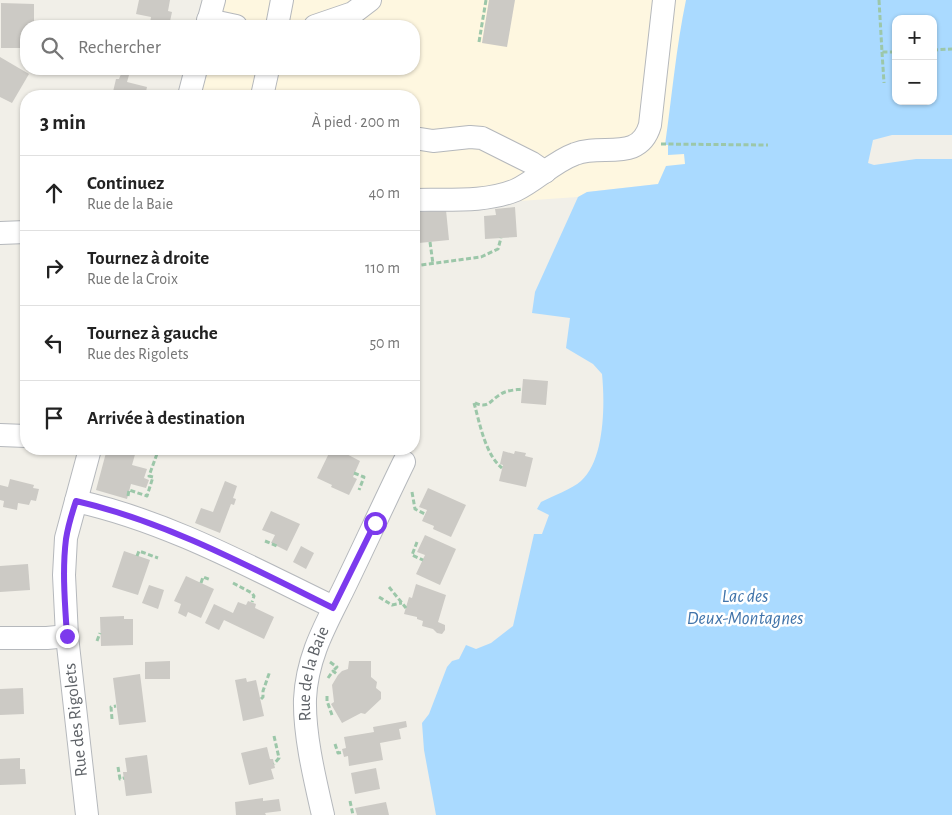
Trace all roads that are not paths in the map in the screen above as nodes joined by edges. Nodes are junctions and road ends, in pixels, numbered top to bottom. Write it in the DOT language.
graph roads {
  1 [pos="282,0"];
  2 [pos="370,0"];
  3 [pos="664,0"];
  4 [pos="210,15"];
  5 [pos="222,20"];
  6 [pos="278,20"];
  7 [pos="333,20"];
  8 [pos="194,75"];
  9 [pos="267,75"];
  10 [pos="190,90"];
  11 [pos="263,90"];
  12 [pos="420,139"];
  13 [pos="545,172"];
  14 [pos="420,200"];
  15 [pos="20,232"];
  16 [pos="0,233"];
  17 [pos="0,435"];
  18 [pos="20,436"];
  19 [pos="88,455"];
  20 [pos="404,462"];
  21 [pos="76,501"];
  22 [pos="333,608"];
  23 [pos="67,636"];
  24 [pos="0,638"];
  25 [pos="87,815"];
  26 [pos="322,815"];
  1 -- 6 [label="street"];
  2 -- 7 [label="street"];
  3 -- 13 [label="street"];
  4 -- 5 [label="street"];
  8 -- 10 [label="street"];
  9 -- 11 [label="street"];
  12 -- 13 [label="street"];
  13 -- 14 [label="street"];
  15 -- 16 [label="street"];
  17 -- 18 [label="street"];
  19 -- 21 [label="street, Rue des Rigolets"];
  20 -- 22 [label="street, Rue de la Baie"];
  21 -- 22 [label="street"];
  21 -- 23 [label="street, Rue des Rigolets"];
  22 -- 26 [label="street, Rue de la Baie"];
  23 -- 24 [label="street"];
  23 -- 25 [label="street, Rue des Rigolets"];
}
